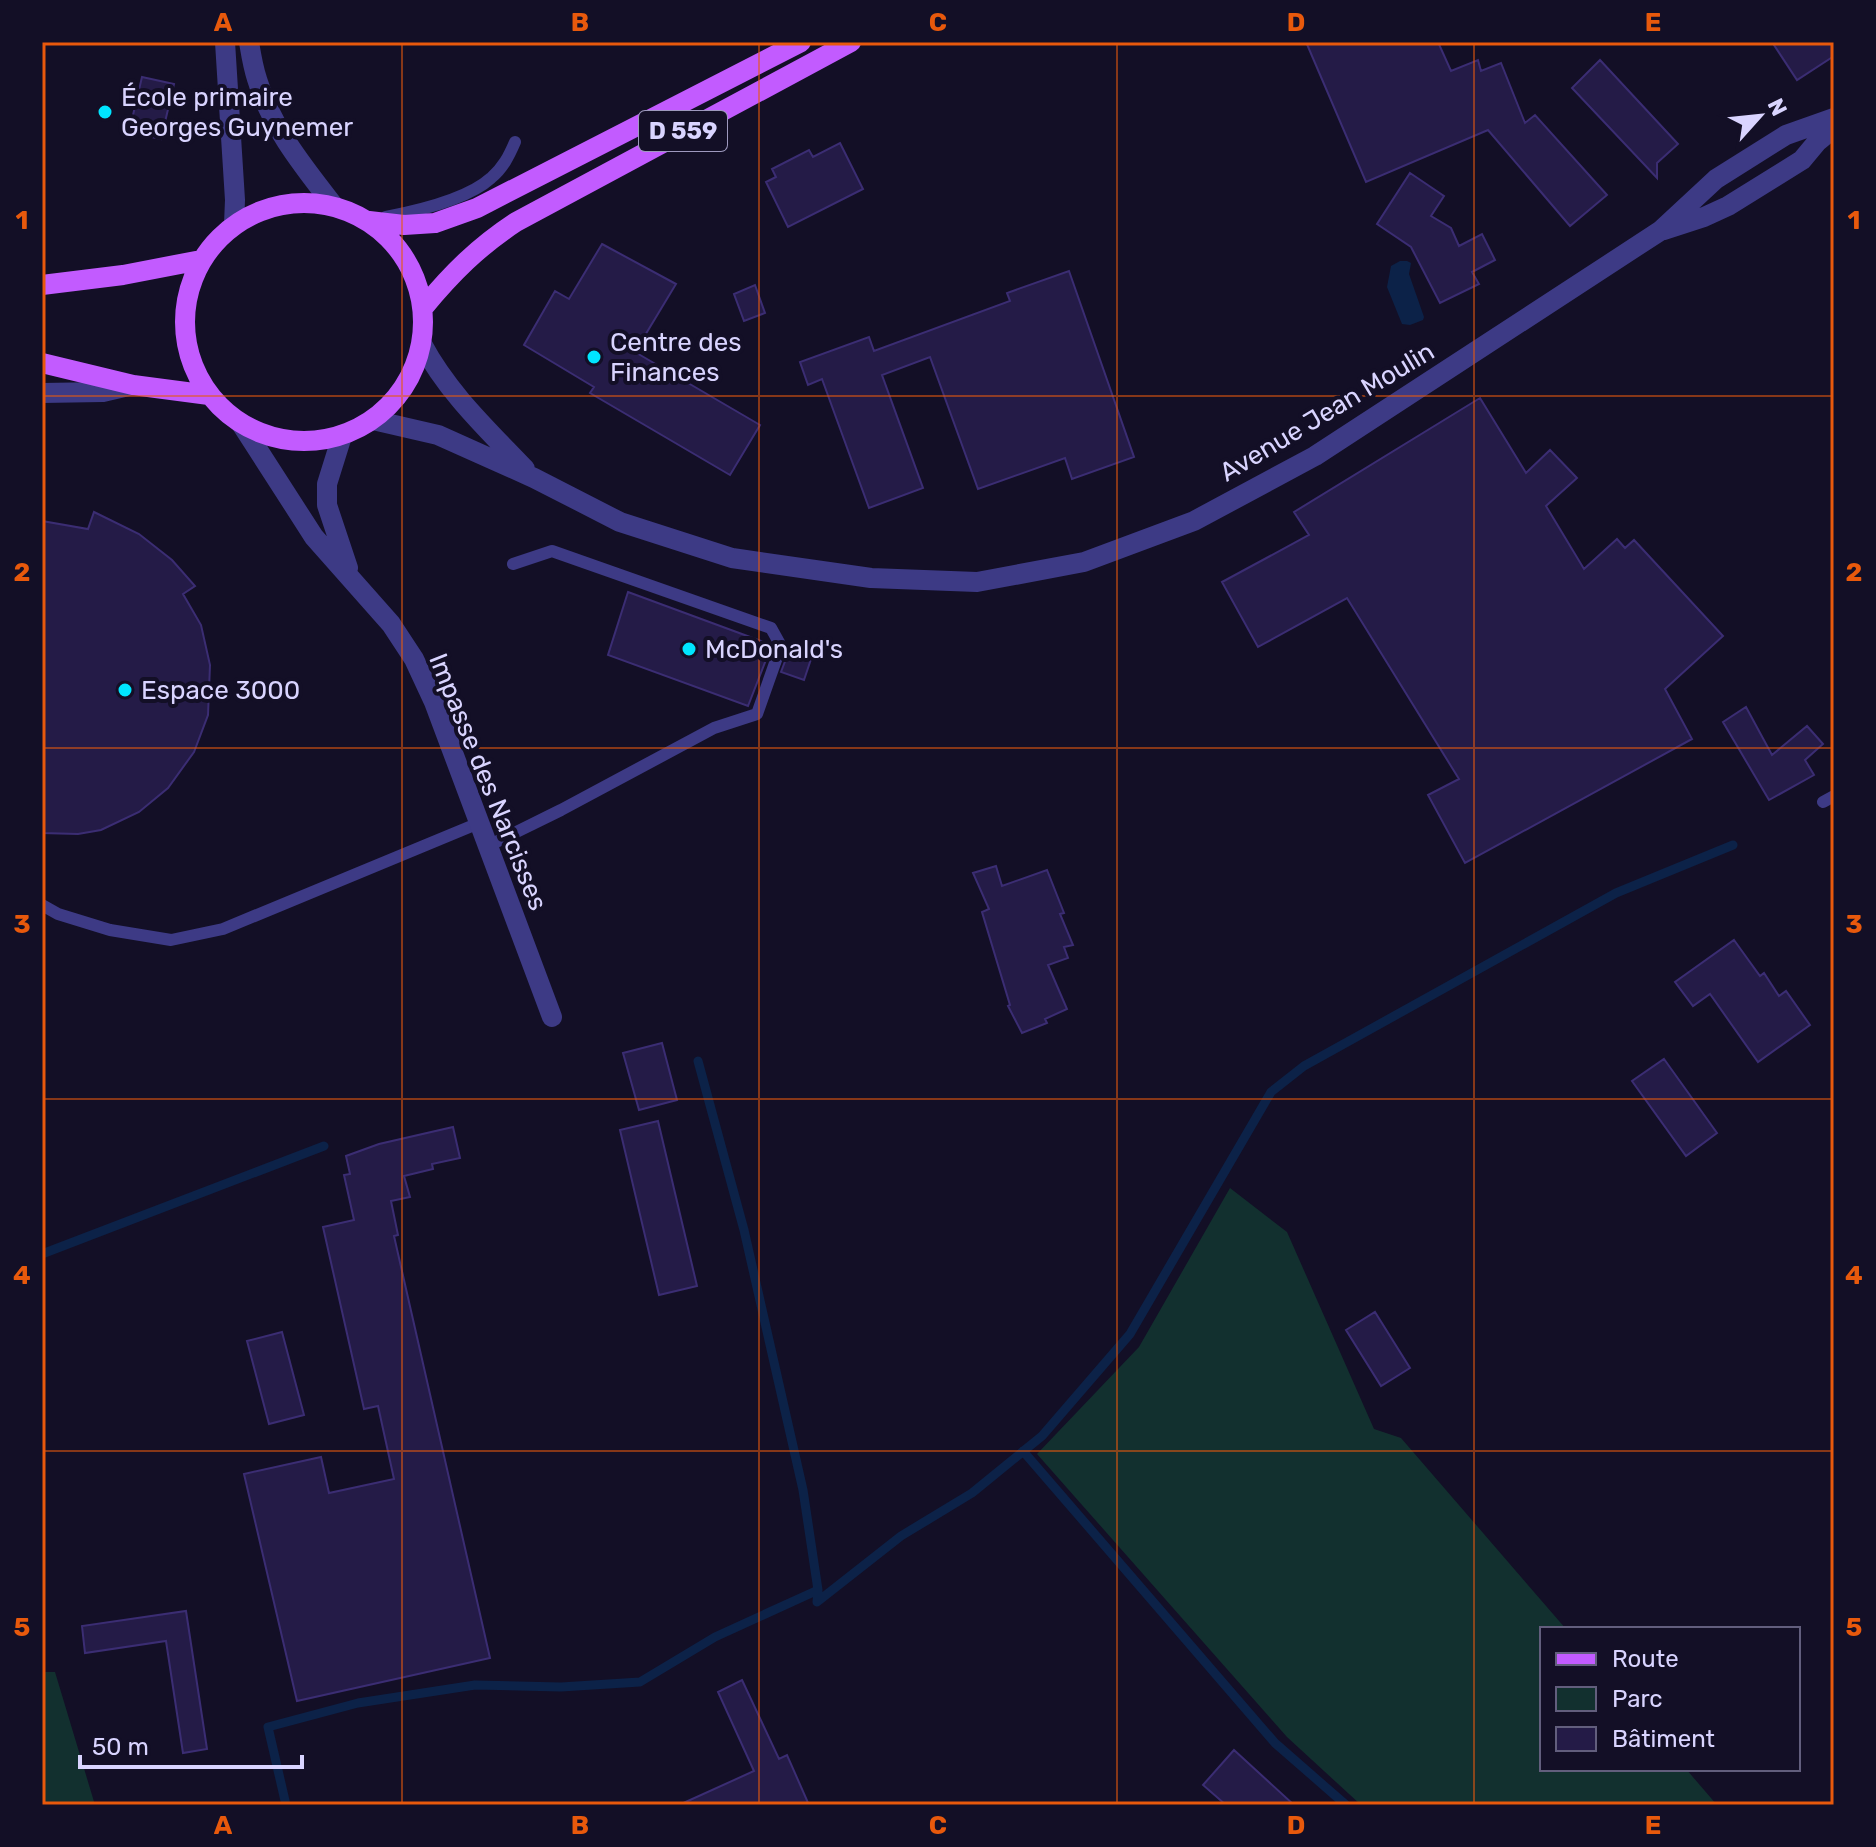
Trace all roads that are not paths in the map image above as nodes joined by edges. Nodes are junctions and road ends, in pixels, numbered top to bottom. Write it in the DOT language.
graph roads {
  1 [pos="225,42"];
  2 [pos="249,42"];
  3 [pos="262,42"];
  4 [pos="801,42"];
  5 [pos="851,42"];
  6 [pos="256,78"];
  7 [pos="1834,118"];
  8 [pos="1834,128"];
  9 [pos="515,142"];
  10 [pos="334,206"];
  11 [pos="369,221"];
  12 [pos="234,224"];
  13 [pos="1660,231"];
  14 [pos="201,260"];
  15 [pos="42,285"];
  16 [pos="423,308"];
  17 [pos="422,344"];
  18 [pos="42,363"];
  19 [pos="133,385"];
  20 [pos="42,393"];
  21 [pos="209,395"];
  22 [pos="373,420"];
  23 [pos="242,425"];
  24 [pos="342,436"];
  25 [pos="534,478"];
  26 [pos="513,564"];
  27 [pos="352,579"];
  28 [pos="479,823"];
  29 [pos="488,846"];
  30 [pos="42,905"];
  31 [pos="552,1017"];
  1 -- 12 [label="street"];
  2 -- 6 [label="street"];
  3 -- 6 [label="lane"];
  4 -- 11 [label="main road, D 559"];
  5 -- 16 [label="main road, D 559"];
  6 -- 10 [label="street"];
  7 -- 13 [label="street, Avenue Jean Moulin"];
  8 -- 13 [label="street, Avenue Jean Moulin"];
  9 -- 11 [label="lane"];
  10 -- 11 [label="main road"];
  10 -- 12 [label="main road"];
  11 -- 16 [label="main road"];
  12 -- 14 [label="main road"];
  13 -- 25 [label="street, Avenue Jean Moulin"];
  14 -- 15 [label="main road"];
  14 -- 21 [label="main road"];
  16 -- 17 [label="main road"];
  17 -- 22 [label="main road"];
  17 -- 25 [label="street, Avenue Jean Moulin"];
  18 -- 19 [label="main road"];
  19 -- 20 [label="street"];
  19 -- 21 [label="main road"];
  21 -- 23 [label="main road"];
  22 -- 24 [label="main road"];
  22 -- 25 [label="street, Avenue Jean Moulin"];
  23 -- 24 [label="main road"];
  23 -- 27 [label="street, Impasse des Narcisses"];
  24 -- 27 [label="street, Impasse des Narcisses"];
  26 -- 29 [label="lane"];
  27 -- 28 [label="street, Impasse des Narcisses"];
  28 -- 29 [label="street, Impasse des Narcisses"];
  28 -- 30 [label="lane"];
  29 -- 31 [label="street, Impasse des Narcisses"];
}
